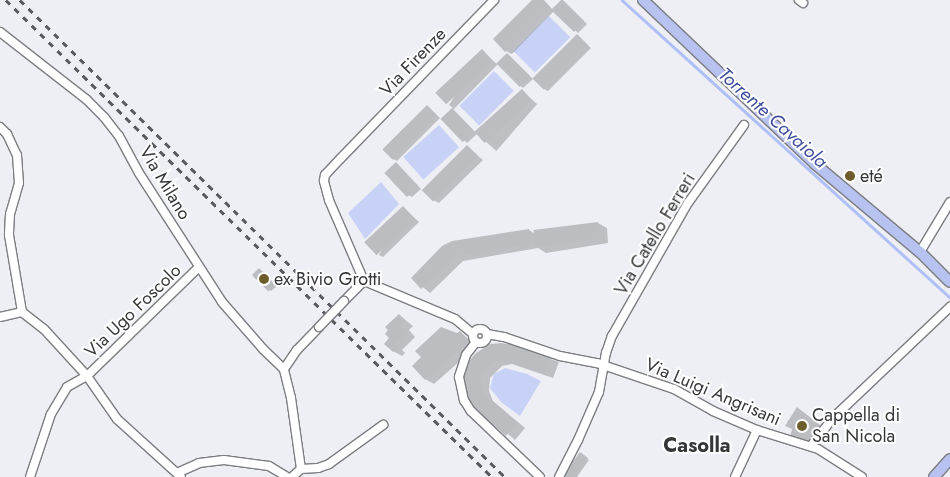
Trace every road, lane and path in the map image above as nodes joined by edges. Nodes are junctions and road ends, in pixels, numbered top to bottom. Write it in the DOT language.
graph roads {
  1 [pos="494,0"];
  2 [pos="643,0"];
  3 [pos="0,32"];
  4 [pos="744,124"];
  5 [pos="0,127"];
  6 [pos="950,202"];
  7 [pos="920,252"];
  8 [pos="199,268"];
  9 [pos="364,281"];
  10 [pos="950,282"];
  11 [pos="950,307"];
  12 [pos="22,312"];
  13 [pos="0,318"];
  14 [pos="455,319"];
  15 [pos="480,328"];
  16 [pos="473,334"];
  17 [pos="487,334"];
  18 [pos="476,342"];
  19 [pos="604,365"];
  20 [pos="284,369"];
  21 [pos="88,376"];
  22 [pos="383,425"];
  23 [pos="757,430"];
  24 [pos="811,446"];
  25 [pos="950,459"];
  26 [pos="301,469"];
  27 [pos="179,475"];
  28 [pos="30,477"];
  29 [pos="287,477"];
  30 [pos="292,477"];
  31 [pos="540,477"];
  32 [pos="559,477"];
  33 [pos="735,477"];
  34 [pos="862,477"];
  35 [pos="934,477"];
  1 -- 9 [label="street, Via Firenze"];
  2 -- 7 [label="main road"];
  3 -- 8 [label="street, Via Milano"];
  4 -- 19 [label="street, Via Catello Ferreri"];
  5 -- 12 [label="street"];
  6 -- 7 [label="street"];
  7 -- 10 [label="main road"];
  8 -- 20 [label="street, Via Milano"];
  8 -- 21 [label="street, Via Ugo Foscolo"];
  9 -- 14 [label="street"];
  9 -- 20 [label="street, bridge"];
  11 -- 24 [label="street"];
  12 -- 13 [label="street"];
  12 -- 21 [label="street"];
  14 -- 15 [label="street"];
  14 -- 16 [label="street"];
  15 -- 16 [label="street"];
  15 -- 17 [label="street"];
  16 -- 18 [label="street"];
  17 -- 18 [label="street"];
  17 -- 19 [label="street, Via Luigi Angrisani"];
  18 -- 31 [label="street"];
  19 -- 23 [label="street, Via Luigi Angrisani"];
  19 -- 32 [label="street, Via Catello Ferreri"];
  20 -- 26 [label="street"];
  21 -- 27 [label="street"];
  21 -- 28 [label="street, Via Ugo Foscolo"];
  22 -- 26 [label="street"];
  23 -- 24 [label="street, Via Luigi Angrisani"];
  23 -- 33 [label="street"];
  24 -- 34 [label="street, Via Luigi Angrisani"];
  25 -- 35 [label="main road"];
  26 -- 30 [label="street"];
  27 -- 29 [label="street"];
}
